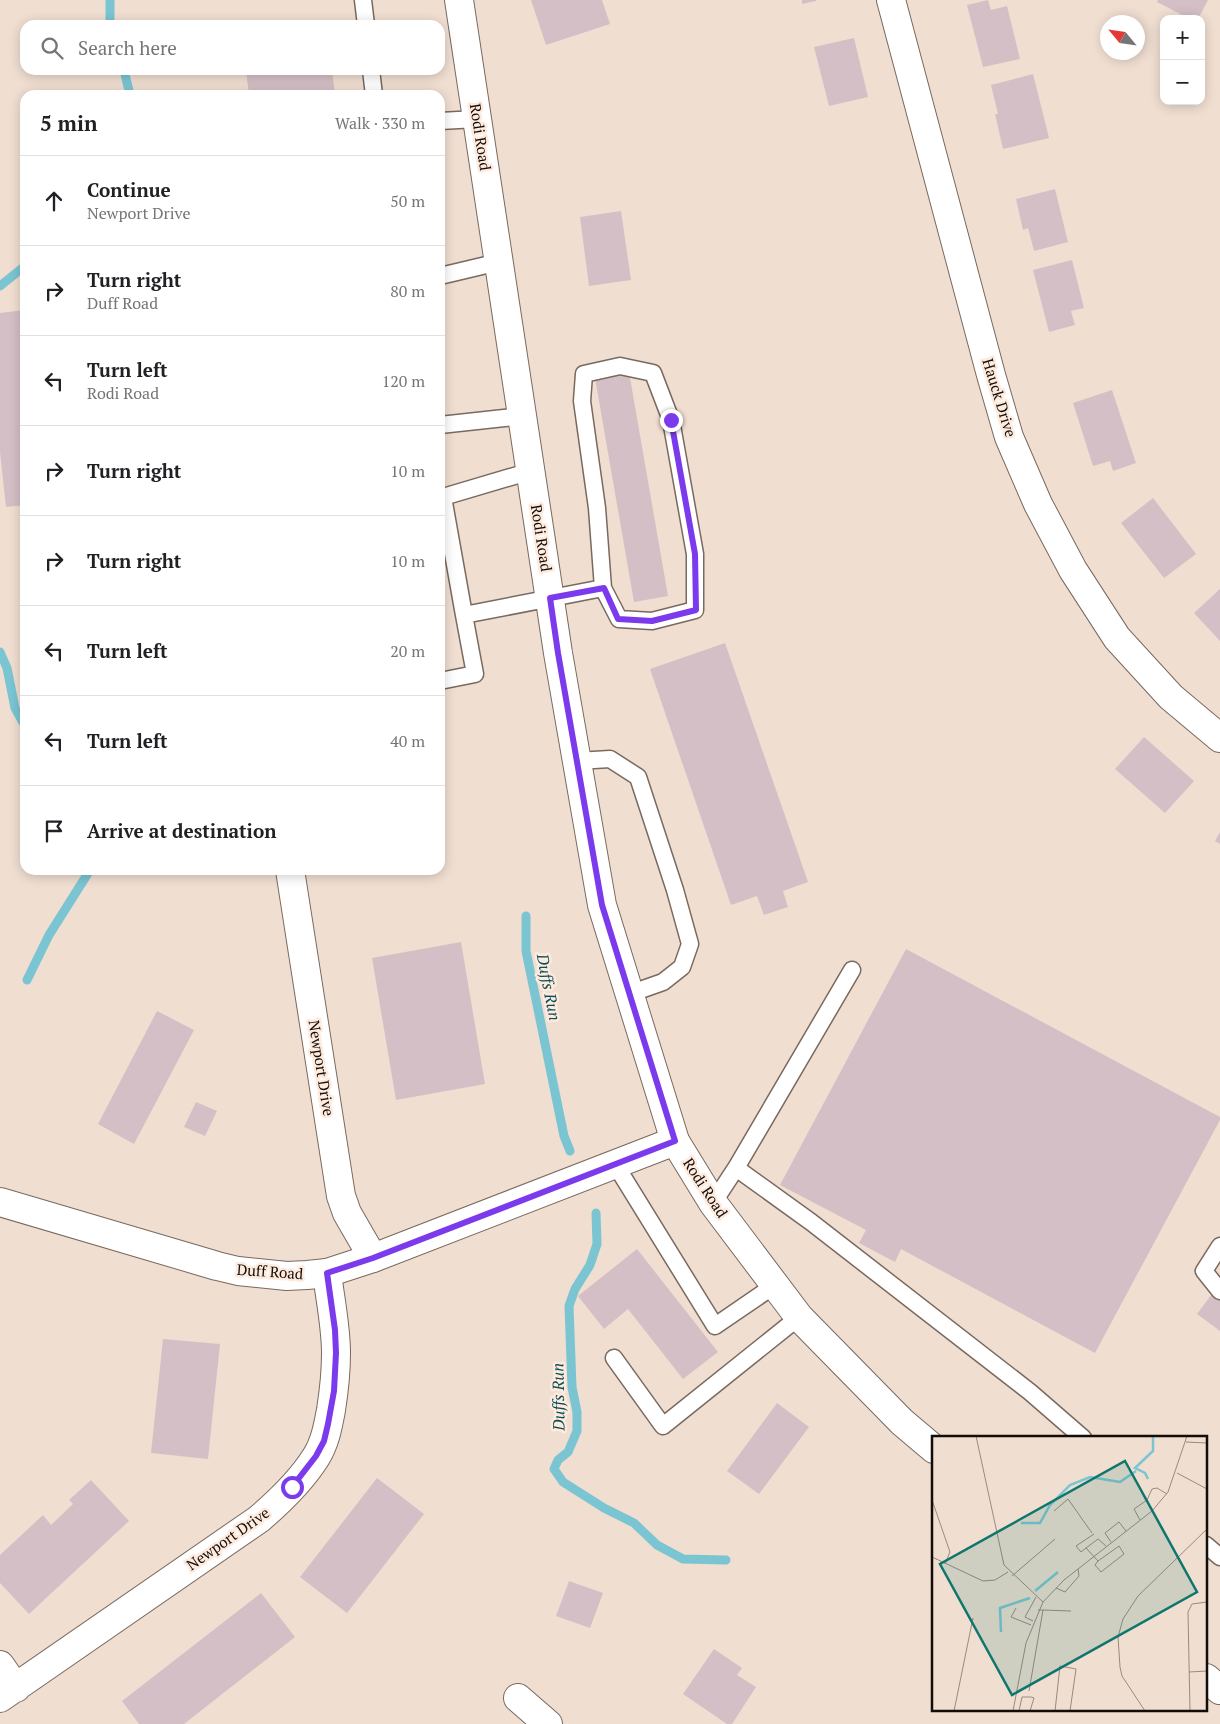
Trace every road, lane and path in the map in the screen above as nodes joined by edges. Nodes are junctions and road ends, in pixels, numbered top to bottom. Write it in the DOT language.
graph roads {
  1 [pos="363,0"];
  2 [pos="459,0"];
  3 [pos="891,0"];
  4 [pos="365,20"];
  5 [pos="372,75"];
  6 [pos="373,90"];
  7 [pos="477,119"];
  8 [pos="445,121"];
  9 [pos="499,262"];
  10 [pos="445,275"];
  11 [pos="523,416"];
  12 [pos="445,424"];
  13 [pos="531,472"];
  14 [pos="445,496"];
  15 [pos="445,518"];
  16 [pos="604,588"];
  17 [pos="550,598"];
  18 [pos="464,615"];
  19 [pos="445,679"];
  20 [pos="1220,738"];
  21 [pos="577,761"];
  22 [pos="291,875"];
  23 [pos="852,970"];
  24 [pos="629,994"];
  25 [pos="675,1141"];
  26 [pos="614,1164"];
  27 [pos="736,1168"];
  28 [pos="0,1202"];
  29 [pos="714,1203"];
  30 [pos="1220,1246"];
  31 [pos="373,1258"];
  32 [pos="327,1273"];
  33 [pos="775,1285"];
  34 [pos="1220,1290"];
  35 [pos="799,1317"];
  36 [pos="614,1358"];
  37 [pos="1080,1436"];
  38 [pos="932,1447"];
  39 [pos="1208,1547"];
  40 [pos="1220,1557"];
  41 [pos="0,1665"];
  42 [pos="1208,1680"];
  43 [pos="1220,1690"];
  44 [pos="8,1693"];
  45 [pos="518,1698"];
  46 [pos="548,1724"];
  1 -- 4 [label="lane"];
  2 -- 7 [label="street, Rodi Road"];
  3 -- 20 [label="street, Hauck Drive"];
  5 -- 6 [label="lane"];
  7 -- 8 [label="lane"];
  7 -- 9 [label="street, Rodi Road"];
  9 -- 10 [label="lane"];
  9 -- 11 [label="street, Rodi Road"];
  11 -- 12 [label="lane"];
  11 -- 13 [label="street, Rodi Road"];
  13 -- 14 [label="lane"];
  13 -- 17 [label="street, Rodi Road"];
  15 -- 18 [label="lane"];
  16 -- 16 [label="lane"];
  16 -- 17 [label="lane"];
  17 -- 18 [label="lane"];
  17 -- 21 [label="street, Rodi Road"];
  18 -- 19 [label="lane"];
  21 -- 24 [label="street, Rodi Road"];
  21 -- 24 [label="lane"];
  22 -- 31 [label="street, Newport Drive"];
  23 -- 27 [label="lane"];
  24 -- 25 [label="street, Rodi Road"];
  25 -- 26 [label="street, Duff Road"];
  25 -- 29 [label="street, Rodi Road"];
  26 -- 31 [label="street, Duff Road"];
  26 -- 33 [label="lane"];
  27 -- 29 [label="lane"];
  27 -- 37 [label="lane"];
  28 -- 32 [label="street, Duff Road"];
  29 -- 33 [label="street, Rodi Road"];
  30 -- 34 [label="lane"];
  31 -- 32 [label="street, Duff Road"];
  32 -- 44 [label="street, Newport Drive"];
  33 -- 35 [label="street, Rodi Road"];
  35 -- 36 [label="lane"];
  35 -- 38 [label="street, Rodi Road"];
  39 -- 40 [label="lane"];
  41 -- 44 [label="street"];
  42 -- 43 [label="street"];
  45 -- 46 [label="street"];
}
